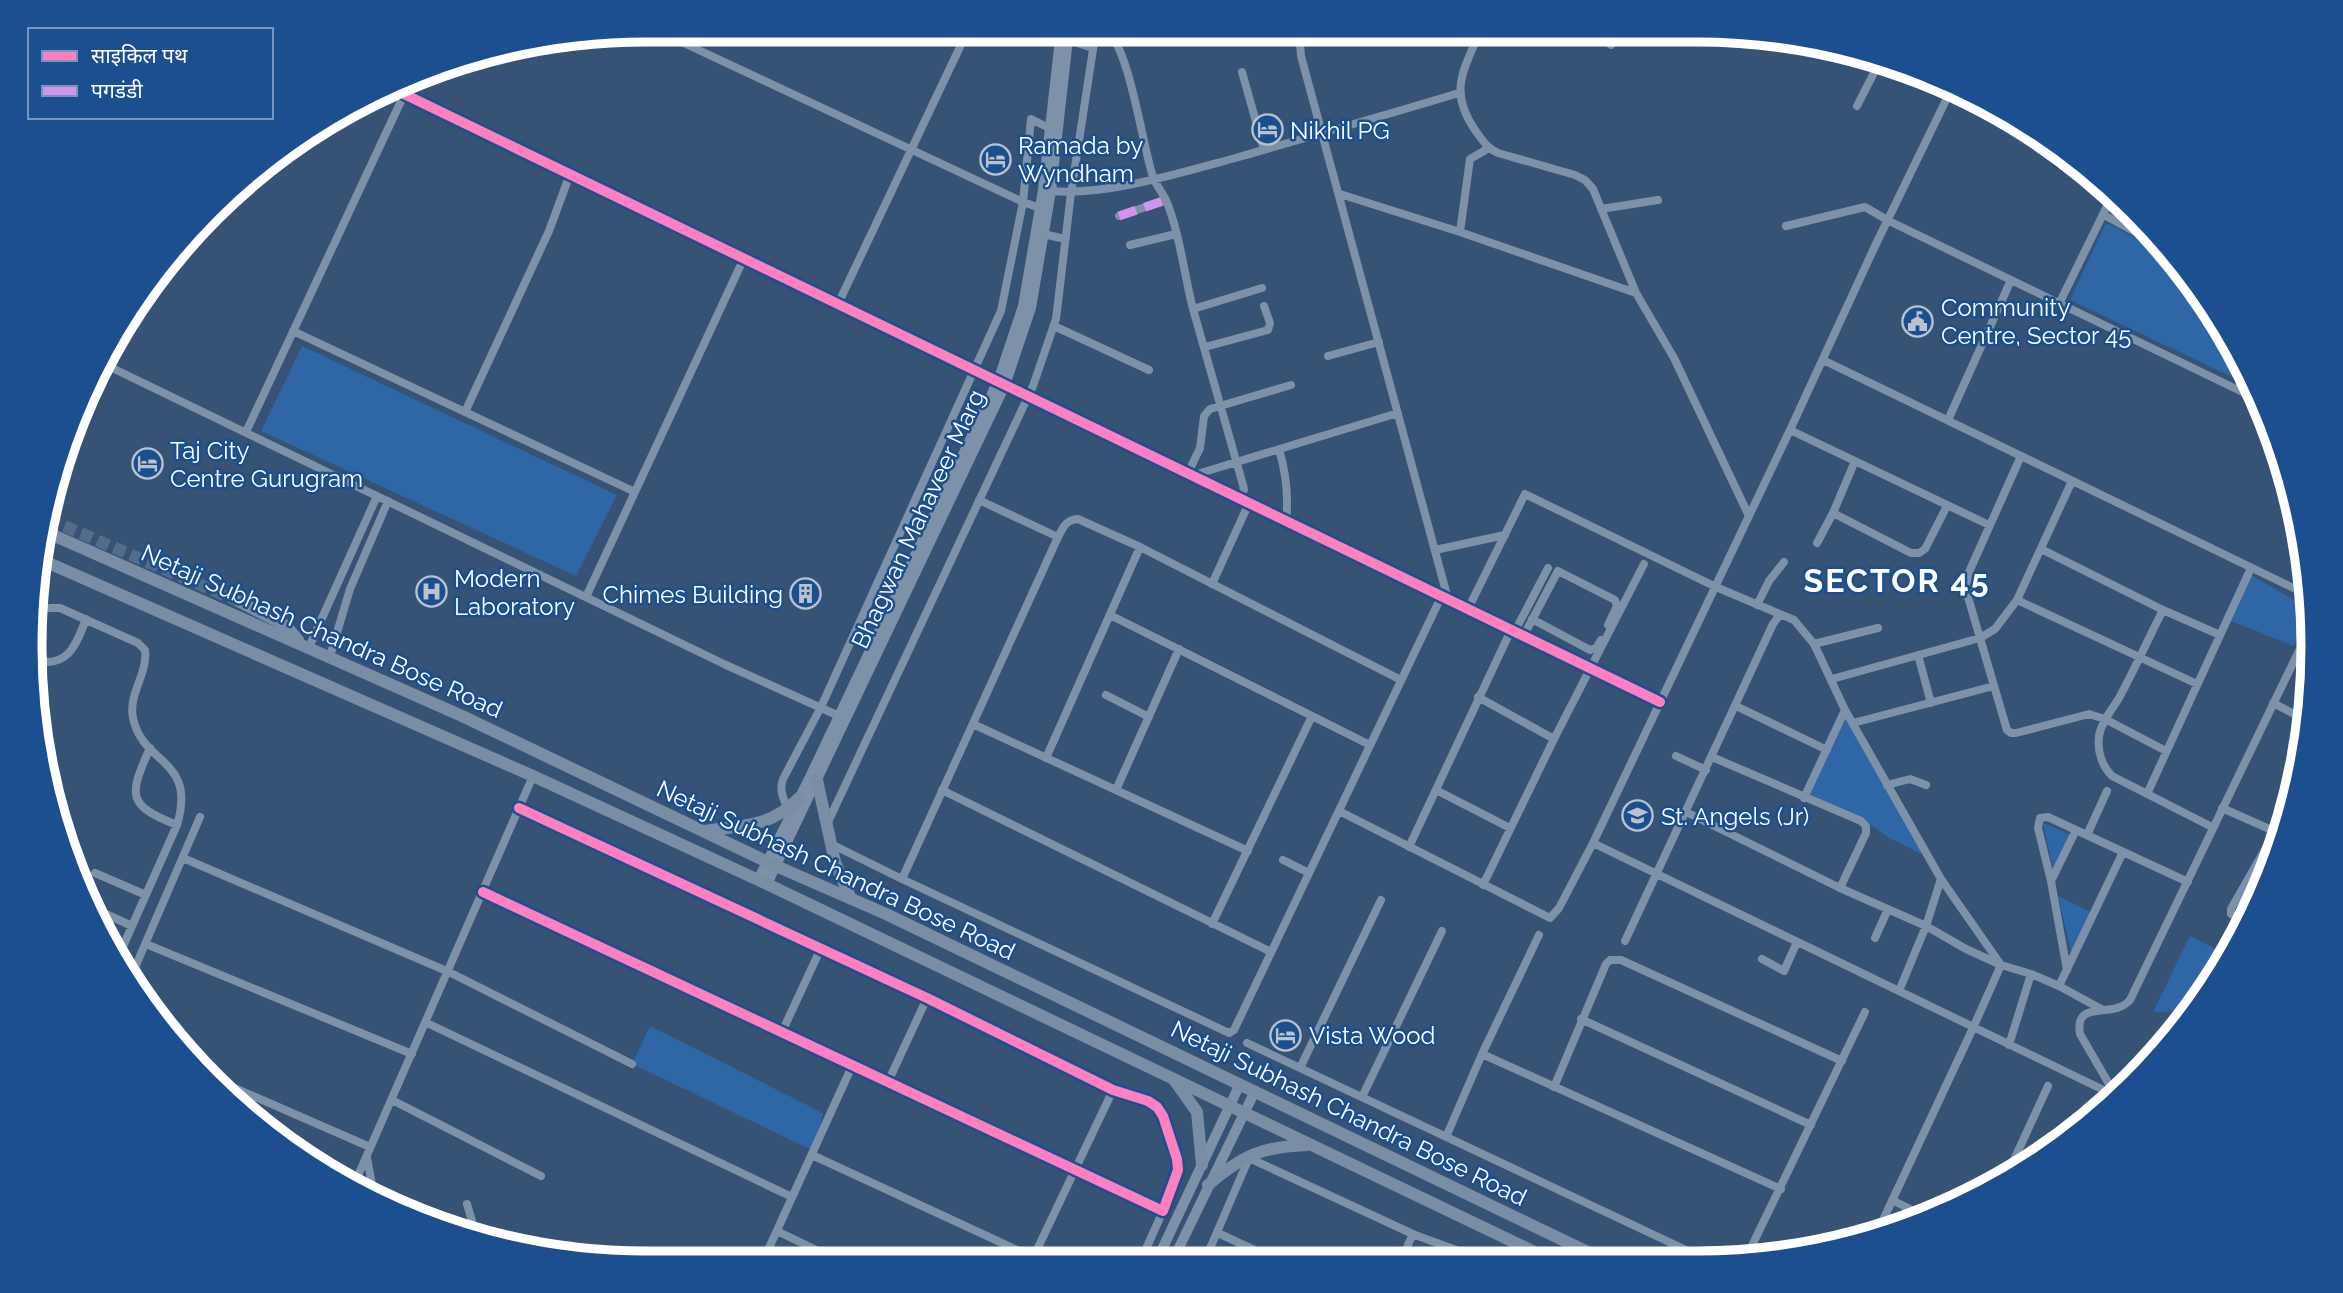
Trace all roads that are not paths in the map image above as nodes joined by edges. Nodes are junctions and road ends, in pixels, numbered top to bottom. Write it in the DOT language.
graph roads {
  1 [pos="683,42"];
  2 [pos="962,42"];
  3 [pos="1063,42"];
  4 [pos="1063,42"];
  5 [pos="1081,42"];
  6 [pos="1094,42"];
  7 [pos="1116,42"];
  8 [pos="1300,42"];
  9 [pos="1476,42"];
  10 [pos="1612,42"];
  11 [pos="1611,45"];
  12 [pos="1093,48"];
  13 [pos="1874,69"];
  14 [pos="1242,72"];
  15 [pos="1459,93"];
  16 [pos="404,94"];
  17 [pos="1948,96"];
  18 [pos="1857,106"];
  19 [pos="1049,128"];
  20 [pos="1323,134"];
  21 [pos="910,149"];
  22 [pos="1489,149"];
  23 [pos="1264,150"];
  24 [pos="570,174"];
  25 [pos="1154,180"];
  26 [pos="1051,191"];
  27 [pos="1071,192"];
  28 [pos="1340,194"];
  29 [pos="1166,200"];
  30 [pos="1658,200"];
  31 [pos="1023,202"];
  32 [pos="2108,205"];
  33 [pos="1040,208"];
  34 [pos="1601,209"];
  35 [pos="2104,215"];
  36 [pos="1119,216"];
  37 [pos="1888,221"];
  38 [pos="1786,226"];
  39 [pos="1460,232"];
  40 [pos="2137,233"];
  41 [pos="1043,234"];
  42 [pos="1176,234"];
  43 [pos="1065,239"];
  44 [pos="1130,245"];
  45 [pos="744,258"];
  46 [pos="2011,280"];
  47 [pos="1262,288"];
  48 [pos="1636,293"];
  49 [pos="838,304"];
  50 [pos="2059,304"];
  51 [pos="1264,306"];
  52 [pos="1193,309"];
  53 [pos="1054,326"];
  54 [pos="293,331"];
  55 [pos="1379,342"];
  56 [pos="1205,347"];
  57 [pos="1328,356"];
  58 [pos="1823,360"];
  59 [pos="110,367"];
  60 [pos="975,370"];
  61 [pos="1149,370"];
  62 [pos="1001,383"];
  63 [pos="1291,385"];
  64 [pos="2245,393"];
  65 [pos="1028,396"];
  66 [pos="1221,405"];
  67 [pos="465,412"];
  68 [pos="1398,413"];
  69 [pos="1948,421"];
  70 [pos="1790,429"];
  71 [pos="246,432"];
  72 [pos="1279,449"];
  73 [pos="2021,456"];
  74 [pos="1855,461"];
  75 [pos="1235,462"];
  76 [pos="1191,474"];
  77 [pos="2072,481"];
  78 [pos="635,492"];
  79 [pos="377,496"];
  80 [pos="1239,498"];
  81 [pos="979,500"];
  82 [pos="388,501"];
  83 [pos="1249,503"];
  84 [pos="1947,506"];
  85 [pos="1833,513"];
  86 [pos="1749,516"];
  87 [pos="1286,521"];
  88 [pos="1989,525"];
  89 [pos="53,535"];
  90 [pos="1505,535"];
  91 [pos="1058,537"];
  92 [pos="1816,543"];
  93 [pos="1140,547"];
  94 [pos="2041,548"];
  95 [pos="1435,550"];
  96 [pos="1784,562"];
  97 [pos="48,563"];
  98 [pos="1644,564"];
  99 [pos="1548,568"];
  100 [pos="2250,568"];
  101 [pos="1212,584"];
  102 [pos="1716,587"];
  103 [pos="2298,591"];
  104 [pos="586,597"];
  105 [pos="1445,597"];
  106 [pos="2017,600"];
  107 [pos="240,602"];
  108 [pos="1757,605"];
  109 [pos="43,609"];
  110 [pos="1468,609"];
  111 [pos="2163,610"];
  112 [pos="1110,615"];
  113 [pos="1779,616"];
  114 [pos="86,619"];
  115 [pos="1532,619"];
  116 [pos="1878,628"];
  117 [pos="1513,631"];
  118 [pos="1524,635"];
  119 [pos="2220,635"];
  120 [pos="1980,638"];
  121 [pos="1814,644"];
  122 [pos="305,645"];
  123 [pos="2301,646"];
  124 [pos="1179,649"];
  125 [pos="1918,655"];
  126 [pos="330,656"];
  127 [pos="2139,657"];
  128 [pos="42,662"];
  129 [pos="1591,668"];
  130 [pos="1832,679"];
  131 [pos="1401,680"];
  132 [pos="2197,684"];
  133 [pos="1994,686"];
  134 [pos="1106,695"];
  135 [pos="1478,697"];
  136 [pos="1660,702"];
  137 [pos="1931,703"];
  138 [pos="2273,703"];
  139 [pos="1736,706"];
  140 [pos="821,707"];
  141 [pos="1845,710"];
  142 [pos="2297,715"];
  143 [pos="839,716"];
  144 [pos="1312,716"];
  145 [pos="1149,717"];
  146 [pos="2105,719"];
  147 [pos="1853,723"];
  148 [pos="973,724"];
  149 [pos="1554,739"];
  150 [pos="1370,745"];
  151 [pos="150,748"];
  152 [pos="1827,750"];
  153 [pos="2166,751"];
  154 [pos="1676,756"];
  155 [pos="1712,757"];
  156 [pos="1046,758"];
  157 [pos="1706,770"];
  158 [pos="533,776"];
  159 [pos="817,780"];
  160 [pos="1887,785"];
  161 [pos="1926,785"];
  162 [pos="942,790"];
  163 [pos="1116,790"];
  164 [pos="1436,790"];
  165 [pos="2107,791"];
  166 [pos="2147,794"];
  167 [pos="1804,797"];
  168 [pos="799,799"];
  169 [pos="519,808"];
  170 [pos="2222,808"];
  171 [pos="788,809"];
  172 [pos="1339,811"];
  173 [pos="1686,812"];
  174 [pos="200,817"];
  175 [pos="676,818"];
  176 [pos="827,824"];
  177 [pos="177,825"];
  178 [pos="2212,827"];
  179 [pos="1510,828"];
  180 [pos="2076,830"];
  181 [pos="2272,831"];
  182 [pos="704,832"];
  183 [pos="2087,835"];
  184 [pos="666,837"];
  185 [pos="1593,843"];
  186 [pos="831,844"];
  187 [pos="1409,847"];
  188 [pos="1248,851"];
  189 [pos="2123,852"];
  190 [pos="183,858"];
  191 [pos="1283,860"];
  192 [pos="2261,862"];
  193 [pos="772,864"];
  194 [pos="95,873"];
  195 [pos="1309,873"];
  196 [pos="1656,874"];
  197 [pos="1941,879"];
  198 [pos="902,880"];
  199 [pos="2051,881"];
  200 [pos="763,882"];
  201 [pos="2188,882"];
  202 [pos="1483,885"];
  203 [pos="1840,888"];
  204 [pos="483,892"];
  205 [pos="146,895"];
  206 [pos="851,899"];
  207 [pos="1381,900"];
  208 [pos="1888,909"];
  209 [pos="103,913"];
  210 [pos="2237,917"];
  211 [pos="1213,924"];
  212 [pos="132,926"];
  213 [pos="1926,926"];
  214 [pos="1442,931"];
  215 [pos="1539,935"];
  216 [pos="1875,938"];
  217 [pos="1625,941"];
  218 [pos="1797,942"];
  219 [pos="146,944"];
  220 [pos="122,948"];
  221 [pos="821,948"];
  222 [pos="1271,952"];
  223 [pos="1762,959"];
  224 [pos="2001,965"];
  225 [pos="135,968"];
  226 [pos="2067,971"];
  227 [pos="449,972"];
  228 [pos="2031,974"];
  229 [pos="2059,986"];
  230 [pos="1899,992"];
  231 [pos="927,998"];
  232 [pos="2103,1010"];
  233 [pos="1865,1012"];
  234 [pos="1581,1019"];
  235 [pos="427,1023"];
  236 [pos="1973,1028"];
  237 [pos="782,1032"];
  238 [pos="1247,1043"];
  239 [pos="2009,1045"];
  240 [pos="412,1054"];
  241 [pos="1482,1054"];
  242 [pos="1842,1061"];
  243 [pos="632,1064"];
  244 [pos="852,1066"];
  245 [pos="1300,1068"];
  246 [pos="1173,1079"];
  247 [pos="888,1082"];
  248 [pos="1240,1084"];
  249 [pos="2048,1086"];
  250 [pos="233,1087"];
  251 [pos="1554,1087"];
  252 [pos="2111,1087"];
  253 [pos="1113,1090"];
  254 [pos="1255,1091"];
  255 [pos="2106,1091"];
  256 [pos="1362,1097"];
  257 [pos="392,1100"];
  258 [pos="1230,1106"];
  259 [pos="1243,1112"];
  260 [pos="1811,1125"];
  261 [pos="1446,1137"];
  262 [pos="1311,1145"];
  263 [pos="370,1147"];
  264 [pos="812,1155"];
  265 [pos="367,1158"];
  266 [pos="2014,1161"];
  267 [pos="1202,1165"];
  268 [pos="1077,1171"];
  269 [pos="358,1177"];
  270 [pos="541,1177"];
  271 [pos="372,1185"];
  272 [pos="1208,1185"];
  273 [pos="1781,1189"];
  274 [pos="792,1198"];
  275 [pos="1892,1200"];
  276 [pos="467,1204"];
  277 [pos="1913,1211"];
  278 [pos="1164,1212"];
  279 [pos="1882,1222"];
  280 [pos="473,1225"];
  281 [pos="777,1231"];
  282 [pos="1218,1233"];
  283 [pos="1415,1235"];
  284 [pos="1751,1248"];
  285 [pos="768,1251"];
  286 [pos="818,1251"];
  287 [pos="1019,1251"];
  288 [pos="1040,1251"];
  289 [pos="1145,1251"];
  290 [pos="1161,1251"];
  291 [pos="1178,1251"];
  292 [pos="1209,1251"];
  293 [pos="1257,1251"];
  294 [pos="1405,1251"];
  295 [pos="1455,1251"];
  296 [pos="1532,1251"];
  297 [pos="1585,1251"];
  298 [pos="1688,1251"];
  1 -- 21 [label="street"];
  2 -- 21 [label="street"];
  3 -- 19 [label="street, Bhagwan Mahaveer Marg"];
  4 -- 26 [label="street, Bhagwan Mahaveer Marg"];
  5 -- 12 [label="street"];
  6 -- 12 [label="street"];
  7 -- 25 [label="street"];
  8 -- 20 [label="street"];
  9 -- 15 [label="street"];
  10 -- 11 [label="street"];
  12 -- 27 [label="street"];
  13 -- 18 [label="street"];
  14 -- 23 [label="street"];
  15 -- 20 [label="street"];
  15 -- 22 [label="street"];
  16 -- 24 [label="street"];
  16 -- 54 [label="street"];
  17 -- 37 [label="street"];
  19 -- 31 [label="street"];
  19 -- 33 [label="street, Bhagwan Mahaveer Marg"];
  20 -- 23 [label="street"];
  20 -- 28 [label="street"];
  21 -- 31 [label="street"];
  21 -- 49 [label="street"];
  22 -- 34 [label="street"];
  22 -- 39 [label="street"];
  23 -- 25 [label="street"];
  24 -- 45 [label="street"];
  24 -- 67 [label="street"];
  25 -- 27 [label="street"];
  25 -- 29 [label="street"];
  26 -- 27 [label="street"];
  26 -- 41 [label="street, Bhagwan Mahaveer Marg"];
  27 -- 43 [label="street"];
  28 -- 39 [label="street"];
  28 -- 55 [label="street"];
  29 -- 36 [label="street"];
  29 -- 42 [label="street"];
  30 -- 34 [label="street"];
  31 -- 33 [label="street"];
  31 -- 60 [label="street"];
  32 -- 35 [label="street"];
  33 -- 62 [label="street, Bhagwan Mahaveer Marg"];
  34 -- 48 [label="street"];
  35 -- 40 [label="street"];
  35 -- 50 [label="street"];
  37 -- 38 [label="street"];
  37 -- 46 [label="street"];
  37 -- 58 [label="street"];
  39 -- 48 [label="street"];
  41 -- 43 [label="street"];
  41 -- 62 [label="street, Bhagwan Mahaveer Marg"];
  42 -- 44 [label="street"];
  42 -- 52 [label="street"];
  43 -- 53 [label="street"];
  45 -- 49 [label="street"];
  45 -- 78 [label="street"];
  46 -- 50 [label="street"];
  46 -- 69 [label="street"];
  47 -- 52 [label="street"];
  48 -- 86 [label="street"];
  49 -- 60 [label="street"];
  50 -- 64 [label="street"];
  51 -- 56 [label="street"];
  52 -- 56 [label="street"];
  53 -- 61 [label="street"];
  53 -- 65 [label="street"];
  54 -- 67 [label="street"];
  54 -- 71 [label="street"];
  55 -- 57 [label="street"];
  55 -- 68 [label="street"];
  56 -- 66 [label="street"];
  58 -- 69 [label="street"];
  58 -- 70 [label="street"];
  59 -- 71 [label="street"];
  60 -- 62 [label="street"];
  60 -- 140 [label="street"];
  62 -- 65 [label="street"];
  62 -- 143 [label="street, Bhagwan Mahaveer Marg"];
  62 -- 159 [label="street, Bhagwan Mahaveer Marg"];
  63 -- 66 [label="street"];
  65 -- 76 [label="street"];
  65 -- 81 [label="street"];
  66 -- 75 [label="street"];
  66 -- 76 [label="street"];
  67 -- 78 [label="street"];
  68 -- 72 [label="street"];
  68 -- 95 [label="street"];
  69 -- 73 [label="street"];
  70 -- 74 [label="street"];
  70 -- 86 [label="street"];
  71 -- 79 [label="street"];
  72 -- 75 [label="street"];
  72 -- 87 [label="street"];
  73 -- 77 [label="street"];
  73 -- 88 [label="street"];
  74 -- 84 [label="street"];
  74 -- 85 [label="street"];
  75 -- 76 [label="street"];
  75 -- 80 [label="street"];
  76 -- 80 [label="street"];
  77 -- 94 [label="street"];
  77 -- 100 [label="street"];
  78 -- 104 [label="street"];
  79 -- 82 [label="street"];
  79 -- 122 [label="street"];
  80 -- 83 [label="street"];
  81 -- 91 [label="street"];
  81 -- 176 [label="street"];
  82 -- 104 [label="street"];
  82 -- 126 [label="street"];
  83 -- 87 [label="street"];
  83 -- 101 [label="street"];
  84 -- 85 [label="street"];
  84 -- 88 [label="street"];
  85 -- 92 [label="street"];
  86 -- 102 [label="street"];
  87 -- 105 [label="street"];
  88 -- 120 [label="street"];
  89 -- 122 [label="main road, Netaji Subhash Chandra Bose Road"];
  90 -- 95 [label="street"];
  90 -- 102 [label="street"];
  90 -- 110 [label="street"];
  91 -- 93 [label="street"];
  91 -- 148 [label="street"];
  93 -- 101 [label="street"];
  93 -- 112 [label="street"];
  94 -- 106 [label="street"];
  94 -- 111 [label="street"];
  95 -- 105 [label="street"];
  96 -- 108 [label="street"];
  97 -- 158 [label="main road, Netaji Subhash Chandra Bose Road"];
  98 -- 129 [label="street"];
  99 -- 117 [label="street"];
  100 -- 103 [label="street"];
  100 -- 119 [label="street"];
  101 -- 131 [label="street"];
  102 -- 108 [label="street"];
  102 -- 136 [label="street"];
  104 -- 140 [label="street"];
  105 -- 110 [label="street"];
  105 -- 131 [label="street"];
  106 -- 120 [label="street"];
  106 -- 127 [label="street"];
  107 -- 122 [label="main road"];
  108 -- 113 [label="street"];
  109 -- 114 [label="street"];
  110 -- 117 [label="street"];
  111 -- 119 [label="street"];
  111 -- 127 [label="street"];
  112 -- 124 [label="street"];
  112 -- 156 [label="street"];
  113 -- 121 [label="street"];
  113 -- 139 [label="street"];
  114 -- 128 [label="street"];
  114 -- 151 [label="street"];
  115 -- 115 [label="street"];
  115 -- 118 [label="street"];
  116 -- 121 [label="street"];
  117 -- 118 [label="street"];
  117 -- 135 [label="street"];
  118 -- 129 [label="street"];
  119 -- 132 [label="street"];
  120 -- 125 [label="street"];
  120 -- 133 [label="street"];
  121 -- 130 [label="street"];
  122 -- 126 [label="main road, Netaji Subhash Chandra Bose Road"];
  123 -- 138 [label="street"];
  124 -- 144 [label="street"];
  124 -- 145 [label="street"];
  125 -- 130 [label="street"];
  125 -- 137 [label="street"];
  126 -- 175 [label="main road, Netaji Subhash Chandra Bose Road"];
  127 -- 132 [label="street"];
  127 -- 146 [label="street"];
  129 -- 136 [label="street"];
  129 -- 149 [label="street"];
  130 -- 141 [label="street"];
  131 -- 150 [label="street"];
  132 -- 153 [label="street"];
  133 -- 137 [label="street"];
  133 -- 146 [label="street"];
  134 -- 145 [label="street"];
  135 -- 149 [label="street"];
  135 -- 164 [label="street"];
  136 -- 185 [label="street"];
  137 -- 147 [label="street"];
  138 -- 142 [label="street"];
  138 -- 170 [label="street"];
  139 -- 152 [label="street"];
  139 -- 155 [label="street"];
  140 -- 143 [label="street"];
  140 -- 171 [label="street"];
  141 -- 147 [label="street"];
  141 -- 152 [label="street"];
  143 -- 168 [label="street, Bhagwan Mahaveer Marg"];
  144 -- 150 [label="street"];
  144 -- 188 [label="street"];
  145 -- 163 [label="street"];
  146 -- 153 [label="street"];
  146 -- 166 [label="street"];
  147 -- 160 [label="street"];
  148 -- 156 [label="street"];
  148 -- 162 [label="street"];
  149 -- 179 [label="street"];
  150 -- 172 [label="street"];
  151 -- 177 [label="street"];
  151 -- 177 [label="street"];
  152 -- 167 [label="street"];
  153 -- 166 [label="street"];
  154 -- 157 [label="street"];
  155 -- 157 [label="street"];
  155 -- 167 [label="street"];
  156 -- 163 [label="street"];
  157 -- 173 [label="street"];
  158 -- 169 [label="street"];
  158 -- 184 [label="main road, Netaji Subhash Chandra Bose Road"];
  159 -- 176 [label="main road"];
  159 -- 193 [label="street, Bhagwan Mahaveer Marg"];
  160 -- 161 [label="street"];
  160 -- 197 [label="street"];
  162 -- 198 [label="street"];
  162 -- 211 [label="street"];
  163 -- 188 [label="street"];
  164 -- 179 [label="street"];
  164 -- 187 [label="street"];
  165 -- 183 [label="street"];
  166 -- 178 [label="street"];
  167 -- 203 [label="street"];
  168 -- 171 [label="main road"];
  168 -- 193 [label="street, Bhagwan Mahaveer Marg"];
  169 -- 204 [label="street"];
  169 -- 221 [label="street"];
  170 -- 178 [label="street"];
  170 -- 181 [label="street"];
  171 -- 182 [label="main road"];
  172 -- 187 [label="street"];
  172 -- 195 [label="street"];
  173 -- 196 [label="street"];
  173 -- 203 [label="street"];
  174 -- 190 [label="street"];
  175 -- 182 [label="main road, Netaji Subhash Chandra Bose Road"];
  175 -- 184 [label="main road"];
  176 -- 186 [label="main road"];
  177 -- 205 [label="street"];
  178 -- 201 [label="street"];
  179 -- 202 [label="street"];
  180 -- 183 [label="street"];
  180 -- 199 [label="street"];
  180 -- 199 [label="street"];
  182 -- 193 [label="main road, Netaji Subhash Chandra Bose Road"];
  183 -- 189 [label="street"];
  184 -- 200 [label="main road, Netaji Subhash Chandra Bose Road"];
  185 -- 196 [label="street"];
  185 -- 202 [label="street"];
  186 -- 198 [label="street"];
  186 -- 206 [label="main road"];
  187 -- 202 [label="street"];
  188 -- 211 [label="street"];
  189 -- 201 [label="street"];
  189 -- 226 [label="street"];
  190 -- 219 [label="street"];
  190 -- 227 [label="street"];
  191 -- 195 [label="street"];
  192 -- 210 [label="street"];
  193 -- 200 [label="street, Bhagwan Mahaveer Marg"];
  193 -- 206 [label="main road, Netaji Subhash Chandra Bose Road"];
  194 -- 205 [label="street"];
  195 -- 222 [label="street"];
  196 -- 217 [label="street"];
  196 -- 218 [label="street"];
  197 -- 213 [label="street"];
  197 -- 224 [label="street"];
  198 -- 222 [label="street"];
  199 -- 226 [label="street"];
  200 -- 246 [label="main road, Netaji Subhash Chandra Bose Road"];
  201 -- 232 [label="street"];
  203 -- 208 [label="street"];
  204 -- 227 [label="street"];
  204 -- 237 [label="street"];
  205 -- 212 [label="street"];
  206 -- 248 [label="main road, Netaji Subhash Chandra Bose Road"];
  207 -- 245 [label="street"];
  208 -- 213 [label="street"];
  208 -- 216 [label="street"];
  209 -- 212 [label="street"];
  211 -- 222 [label="street"];
  212 -- 220 [label="street"];
  213 -- 224 [label="street"];
  213 -- 230 [label="street"];
  214 -- 256 [label="street"];
  215 -- 241 [label="street"];
  218 -- 223 [label="street"];
  218 -- 230 [label="street"];
  219 -- 225 [label="street"];
  219 -- 240 [label="street"];
  221 -- 231 [label="street"];
  221 -- 237 [label="street"];
  224 -- 228 [label="street"];
  224 -- 236 [label="street"];
  226 -- 229 [label="street"];
  227 -- 235 [label="street"];
  227 -- 243 [label="street"];
  228 -- 229 [label="street"];
  228 -- 239 [label="street"];
  229 -- 232 [label="street"];
  230 -- 236 [label="street"];
  231 -- 247 [label="street"];
  231 -- 253 [label="street"];
  232 -- 252 [label="street"];
  233 -- 242 [label="street"];
  234 -- 242 [label="street"];
  234 -- 251 [label="street"];
  234 -- 260 [label="street"];
  235 -- 240 [label="street"];
  235 -- 274 [label="street"];
  236 -- 239 [label="street"];
  236 -- 275 [label="street"];
  237 -- 244 [label="street"];
  238 -- 245 [label="street"];
  239 -- 255 [label="street"];
  240 -- 257 [label="street"];
  241 -- 251 [label="street"];
  241 -- 261 [label="street"];
  242 -- 260 [label="street"];
  244 -- 247 [label="street"];
  244 -- 264 [label="street"];
  245 -- 256 [label="street"];
  246 -- 258 [label="main road, Netaji Subhash Chandra Bose Road"];
  246 -- 267 [label="main road"];
  247 -- 268 [label="street"];
  248 -- 254 [label="main road, Netaji Subhash Chandra Bose Road"];
  248 -- 258 [label="street"];
  249 -- 266 [label="street"];
  250 -- 263 [label="street"];
  251 -- 273 [label="street"];
  253 -- 268 [label="street"];
  253 -- 278 [label="street"];
  254 -- 259 [label="street"];
  254 -- 297 [label="main road, Netaji Subhash Chandra Bose Road"];
  256 -- 261 [label="street"];
  257 -- 263 [label="street"];
  257 -- 270 [label="street"];
  258 -- 259 [label="main road, Netaji Subhash Chandra Bose Road"];
  258 -- 267 [label="street"];
  259 -- 262 [label="main road, Netaji Subhash Chandra Bose Road"];
  259 -- 272 [label="street"];
  260 -- 273 [label="street"];
  261 -- 298 [label="street"];
  262 -- 272 [label="main road"];
  262 -- 296 [label="main road, Netaji Subhash Chandra Bose Road"];
  263 -- 265 [label="street"];
  264 -- 274 [label="street"];
  264 -- 287 [label="street"];
  265 -- 269 [label="street"];
  265 -- 271 [label="street"];
  267 -- 290 [label="street"];
  268 -- 278 [label="street"];
  268 -- 288 [label="street"];
  272 -- 291 [label="street"];
  273 -- 284 [label="street"];
  274 -- 281 [label="street"];
  275 -- 277 [label="street"];
  275 -- 279 [label="street"];
  276 -- 280 [label="street"];
  278 -- 289 [label="street"];
  281 -- 285 [label="street"];
  281 -- 286 [label="street"];
  282 -- 283 [label="street"];
  282 -- 292 [label="street"];
  282 -- 293 [label="street"];
  283 -- 294 [label="street"];
  283 -- 295 [label="street"];
}
